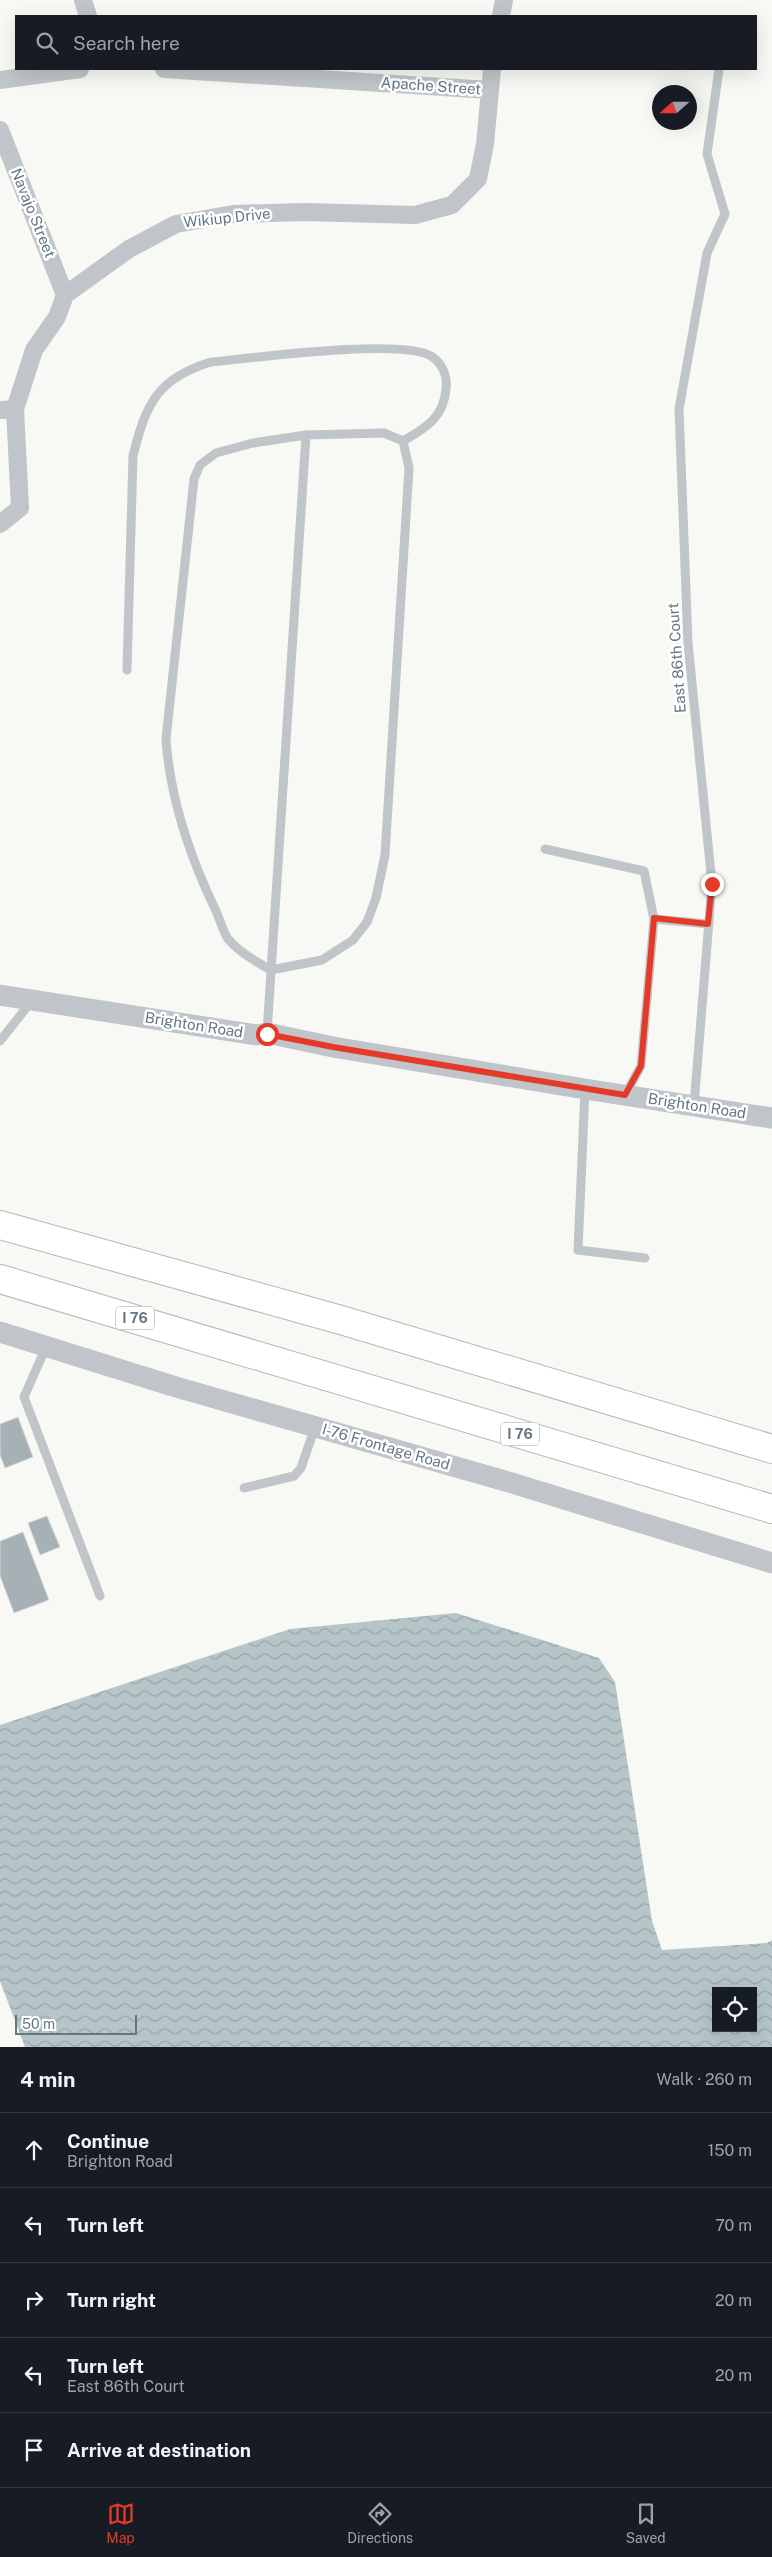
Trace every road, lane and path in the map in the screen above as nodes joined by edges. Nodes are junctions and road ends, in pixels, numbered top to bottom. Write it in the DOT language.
graph roads {
  1 [pos="82,0"];
  2 [pos="504,0"];
  3 [pos="88,15"];
  4 [pos="501,15"];
  5 [pos="73,70"];
  6 [pos="179,70"];
  7 [pos="492,70"];
  8 [pos="719,70"];
  9 [pos="0,80"];
  10 [pos="489,90"];
  11 [pos="0,130"];
  12 [pos="65,295"];
  13 [pos="8,410"];
  14 [pos="306,435"];
  15 [pos="403,442"];
  16 [pos="0,524"];
  17 [pos="127,670"];
  18 [pos="545,849"];
  19 [pos="654,918"];
  20 [pos="708,924"];
  21 [pos="271,970"];
  22 [pos="0,995"];
  23 [pos="33,1000"];
  24 [pos="267,1034"];
  25 [pos="0,1042"];
  26 [pos="585,1089"];
  27 [pos="625,1095"];
  28 [pos="694,1105"];
  29 [pos="772,1118"];
  30 [pos="0,1225"];
  31 [pos="645,1258"];
  32 [pos="0,1279"];
  33 [pos="0,1332"];
  34 [pos="46,1346"];
  35 [pos="315,1427"];
  36 [pos="772,1449"];
  37 [pos="244,1488"];
  38 [pos="772,1509"];
  39 [pos="772,1563"];
  40 [pos="100,1596"];
  1 -- 3 [label="street"];
  2 -- 4 [label="street"];
  5 -- 9 [label="street"];
  6 -- 10 [label="street, Apache Street"];
  7 -- 10 [label="street, Wikiup Drive"];
  8 -- 20 [label="lane, East 86th Court"];
  10 -- 12 [label="street, Wikiup Drive"];
  11 -- 12 [label="street, Navajo Street"];
  12 -- 13 [label="street"];
  13 -- 16 [label="street"];
  14 -- 15 [label="lane"];
  14 -- 21 [label="lane"];
  14 -- 21 [label="lane"];
  15 -- 17 [label="lane"];
  15 -- 21 [label="lane"];
  18 -- 19 [label="lane"];
  19 -- 20 [label="lane"];
  19 -- 27 [label="lane"];
  20 -- 28 [label="lane, East 86th Court"];
  21 -- 24 [label="lane"];
  22 -- 23 [label="street, Brighton Road"];
  23 -- 24 [label="street, Brighton Road"];
  23 -- 25 [label="lane"];
  24 -- 26 [label="street, Brighton Road"];
  26 -- 27 [label="street, Brighton Road"];
  26 -- 31 [label="lane"];
  27 -- 28 [label="street, Brighton Road"];
  28 -- 29 [label="street, Brighton Road"];
  30 -- 36 [label="highway"];
  32 -- 38 [label="highway, I 76"];
  33 -- 34 [label="street, I-76 Frontage Road"];
  34 -- 35 [label="street, I-76 Frontage Road"];
  34 -- 40 [label="lane"];
  35 -- 37 [label="lane"];
  35 -- 39 [label="street, I-76 Frontage Road"];
}
